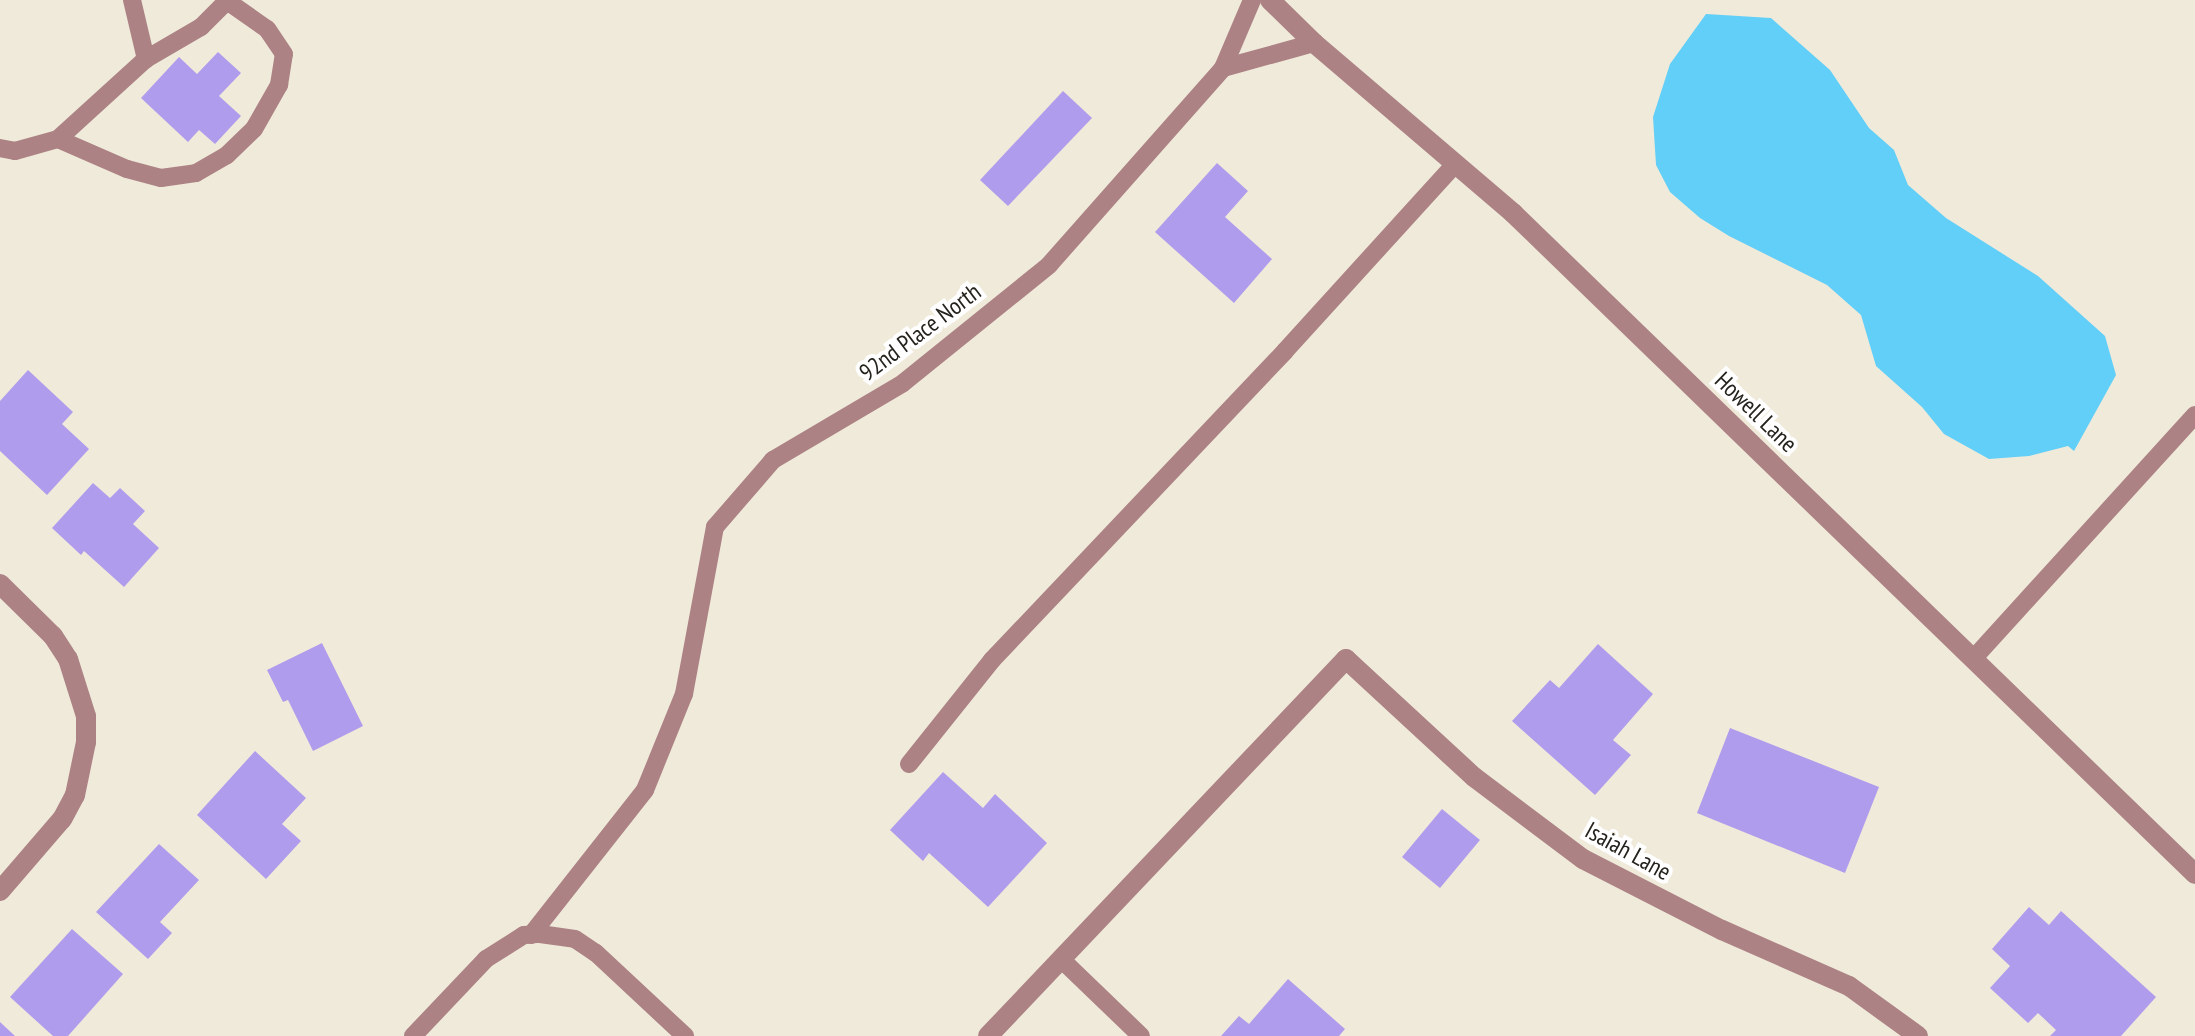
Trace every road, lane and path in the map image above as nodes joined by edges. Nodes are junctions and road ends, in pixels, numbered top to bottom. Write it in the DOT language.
graph roads {
  1 [pos="132,0"];
  2 [pos="227,0"];
  3 [pos="1252,0"];
  4 [pos="1270,0"];
  5 [pos="1314,43"];
  6 [pos="146,59"];
  7 [pos="1223,68"];
  8 [pos="58,139"];
  9 [pos="0,148"];
  10 [pos="1455,164"];
  11 [pos="2195,415"];
  12 [pos="0,584"];
  13 [pos="1973,659"];
  14 [pos="909,764"];
  15 [pos="2195,874"];
  16 [pos="0,891"];
  17 [pos="531,935"];
  18 [pos="1061,959"];
  19 [pos="413,1036"];
  20 [pos="685,1036"];
  21 [pos="988,1036"];
  22 [pos="1141,1036"];
  23 [pos="1918,1036"];
  1 -- 6 [label="lane"];
  2 -- 6 [label="lane"];
  2 -- 8 [label="lane"];
  3 -- 7 [label="lane, 92nd Place North"];
  4 -- 5 [label="street, Howell Lane"];
  5 -- 7 [label="lane"];
  5 -- 10 [label="street, Howell Lane"];
  6 -- 8 [label="lane"];
  7 -- 17 [label="lane, 92nd Place North"];
  8 -- 9 [label="lane"];
  10 -- 13 [label="street, Howell Lane"];
  10 -- 14 [label="lane"];
  11 -- 13 [label="lane"];
  12 -- 16 [label="street"];
  13 -- 15 [label="street, Howell Lane"];
  17 -- 19 [label="lane"];
  17 -- 20 [label="lane"];
  18 -- 21 [label="street"];
  18 -- 22 [label="lane"];
  18 -- 23 [label="street, Isaiah Lane"];
}
